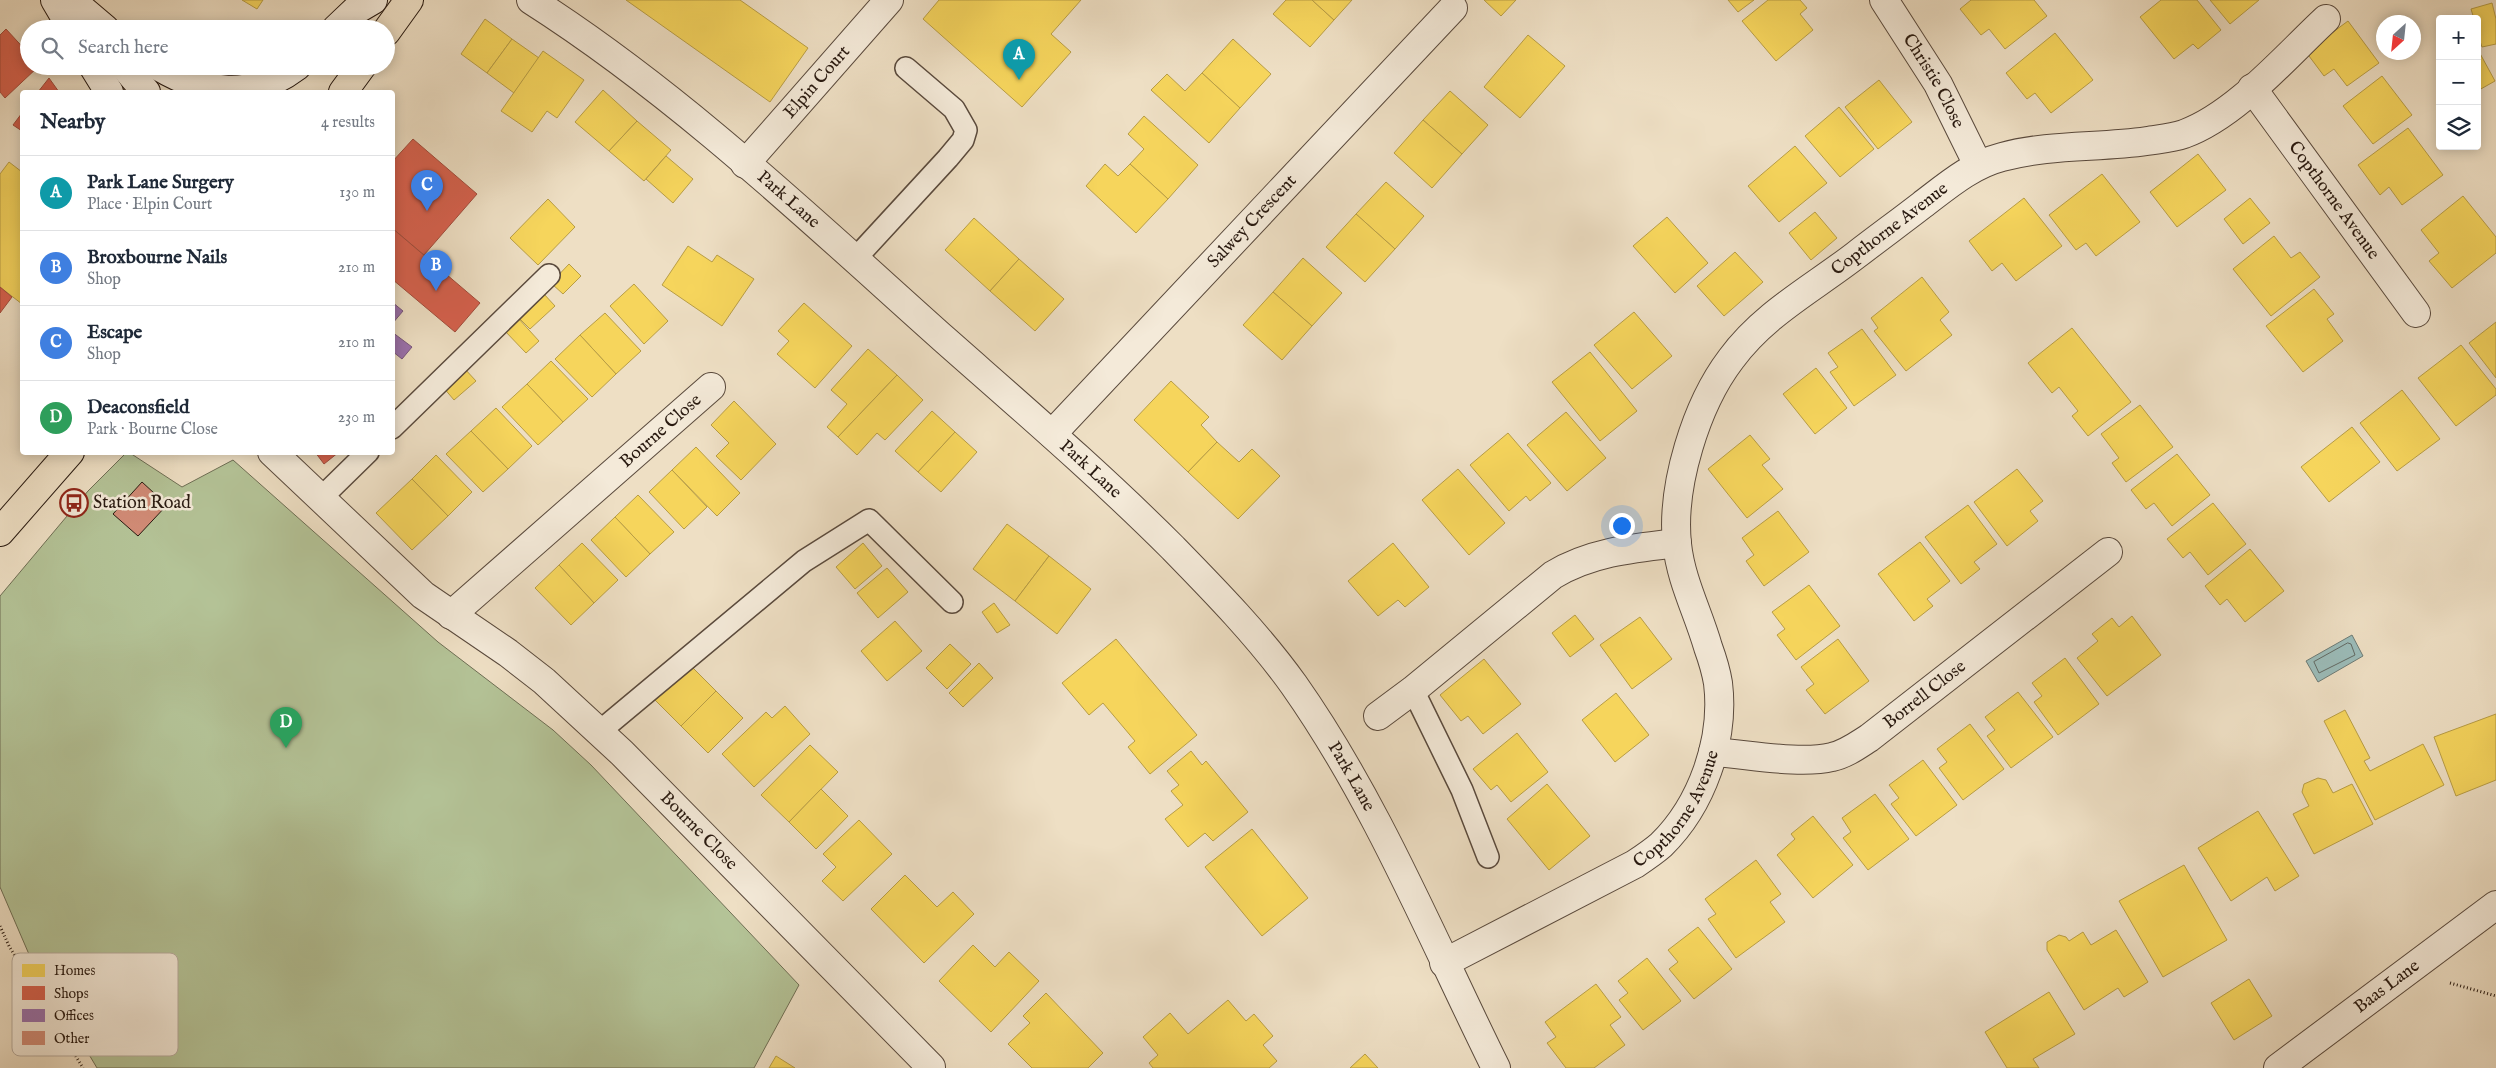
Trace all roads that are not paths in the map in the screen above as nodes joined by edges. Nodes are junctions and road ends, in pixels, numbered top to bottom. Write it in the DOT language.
graph roads {
  1 [pos="55,0"];
  2 [pos="65,0"];
  3 [pos="72,0"];
  4 [pos="373,0"];
  5 [pos="408,0"];
  6 [pos="532,0"];
  7 [pos="889,0"];
  8 [pos="1884,0"];
  9 [pos="1453,8"];
  10 [pos="2326,19"];
  11 [pos="67,20"];
  12 [pos="84,20"];
  13 [pos="95,20"];
  14 [pos="345,20"];
  15 [pos="394,20"];
  16 [pos="906,68"];
  17 [pos="99,75"];
  18 [pos="132,75"];
  19 [pos="176,75"];
  20 [pos="286,75"];
  21 [pos="355,75"];
  22 [pos="2252,88"];
  23 [pos="108,90"];
  24 [pos="144,90"];
  25 [pos="226,90"];
  26 [pos="238,90"];
  27 [pos="344,90"];
  28 [pos="745,164"];
  29 [pos="1978,165"];
  30 [pos="855,259"];
  31 [pos="549,275"];
  32 [pos="2416,313"];
  33 [pos="712,387"];
  34 [pos="395,425"];
  35 [pos="1052,434"];
  36 [pos="67,455"];
  37 [pos="275,455"];
  38 [pos="365,455"];
  39 [pos="320,499"];
  40 [pos="0,532"];
  41 [pos="1677,543"];
  42 [pos="2108,552"];
  43 [pos="952,602"];
  44 [pos="451,615"];
  45 [pos="1413,690"];
  46 [pos="1378,716"];
  47 [pos="599,732"];
  48 [pos="1713,752"];
  49 [pos="1488,857"];
  50 [pos="2496,905"];
  51 [pos="1444,963"];
  52 [pos="931,1066"];
  53 [pos="1496,1068"];
  54 [pos="2278,1068"];
  1 -- 11 [label="street"];
  2 -- 12 [label="street"];
  3 -- 13 [label="street"];
  4 -- 14 [label="street"];
  5 -- 15 [label="main road"];
  6 -- 28 [label="street, Park Lane"];
  7 -- 28 [label="street, Elpin Court"];
  8 -- 29 [label="street, Christie Close"];
  9 -- 35 [label="street, Salwey Crescent"];
  10 -- 22 [label="street, Copthorne Avenue"];
  16 -- 30 [label="lane"];
  17 -- 23 [label="street"];
  18 -- 24 [label="street"];
  19 -- 25 [label="street"];
  20 -- 26 [label="street"];
  21 -- 27 [label="main road"];
  22 -- 29 [label="street, Copthorne Avenue"];
  22 -- 32 [label="street, Copthorne Avenue"];
  28 -- 30 [label="street, Park Lane"];
  29 -- 41 [label="street, Copthorne Avenue"];
  30 -- 35 [label="street, Park Lane"];
  31 -- 34 [label="lane"];
  33 -- 44 [label="street, Bourne Close"];
  35 -- 51 [label="street, Park Lane"];
  36 -- 40 [label="main road"];
  37 -- 39 [label="street, Bourne Close"];
  38 -- 39 [label="lane"];
  39 -- 44 [label="street, Bourne Close"];
  41 -- 45 [label="street"];
  41 -- 48 [label="street, Copthorne Avenue"];
  42 -- 48 [label="street, Borrell Close"];
  43 -- 47 [label="lane"];
  44 -- 47 [label="street, Bourne Close"];
  45 -- 46 [label="street"];
  45 -- 49 [label="lane"];
  47 -- 52 [label="street, Bourne Close"];
  48 -- 51 [label="street, Copthorne Avenue"];
  50 -- 54 [label="street, Baas Lane"];
  51 -- 53 [label="street, Park Lane"];
}
